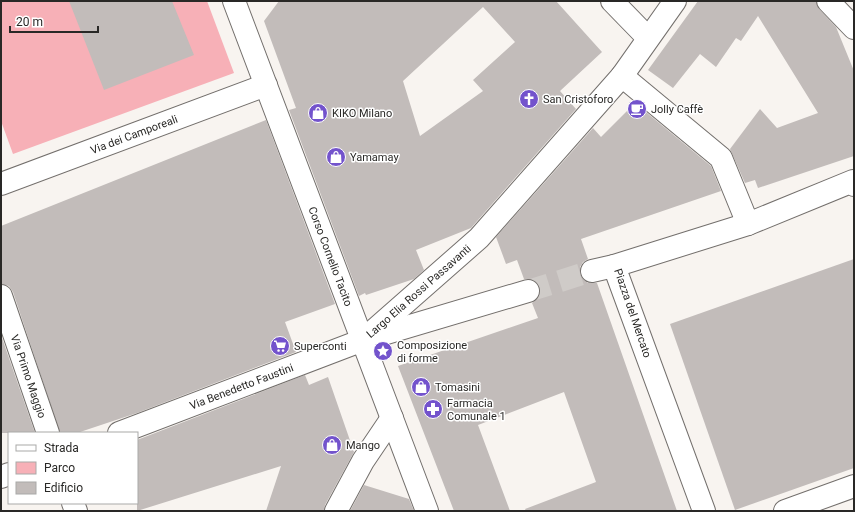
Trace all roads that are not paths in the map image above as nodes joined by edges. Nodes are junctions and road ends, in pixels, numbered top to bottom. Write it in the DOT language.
graph roads {
  1 [pos="234,1"];
  2 [pos="612,1"];
  3 [pos="674,1"];
  4 [pos="828,1"];
  5 [pos="854,28"];
  6 [pos="648,38"];
  7 [pos="622,76"];
  8 [pos="266,85"];
  9 [pos="854,182"];
  10 [pos="1,184"];
  11 [pos="748,224"];
  12 [pos="614,266"];
  13 [pos="592,271"];
  14 [pos="528,291"];
  15 [pos="1,296"];
  16 [pos="363,340"];
  17 [pos="392,418"];
  18 [pos="48,432"];
  19 [pos="122,432"];
  20 [pos="854,486"];
  21 [pos="336,511"];
  22 [pos="427,511"];
  23 [pos="704,511"];
  24 [pos="785,511"];
  1 -- 8 [label="street, Corso Cornelio Tacito"];
  2 -- 6 [label="street"];
  3 -- 6 [label="street, Largo Elia Rossi Passavanti"];
  4 -- 5 [label="street"];
  6 -- 7 [label="street, Largo Elia Rossi Passavanti"];
  7 -- 11 [label="street"];
  7 -- 16 [label="street, Largo Elia Rossi Passavanti"];
  8 -- 10 [label="street, Via dei Camporeali"];
  8 -- 16 [label="street, Corso Cornelio Tacito"];
  9 -- 11 [label="street, Piazza del Mercato"];
  11 -- 12 [label="street, Piazza del Mercato"];
  12 -- 13 [label="street"];
  12 -- 23 [label="street, Piazza del Mercato"];
  14 -- 16 [label="street, Largo Elia Rossi Passavanti"];
  15 -- 18 [label="street, Via Primo Maggio"];
  16 -- 17 [label="street, Corso Cornelio Tacito"];
  16 -- 19 [label="street, Via Benedetto Faustini"];
  17 -- 21 [label="street"];
  17 -- 22 [label="street, Corso Cornelio Tacito"];
  20 -- 24 [label="street"];
}
